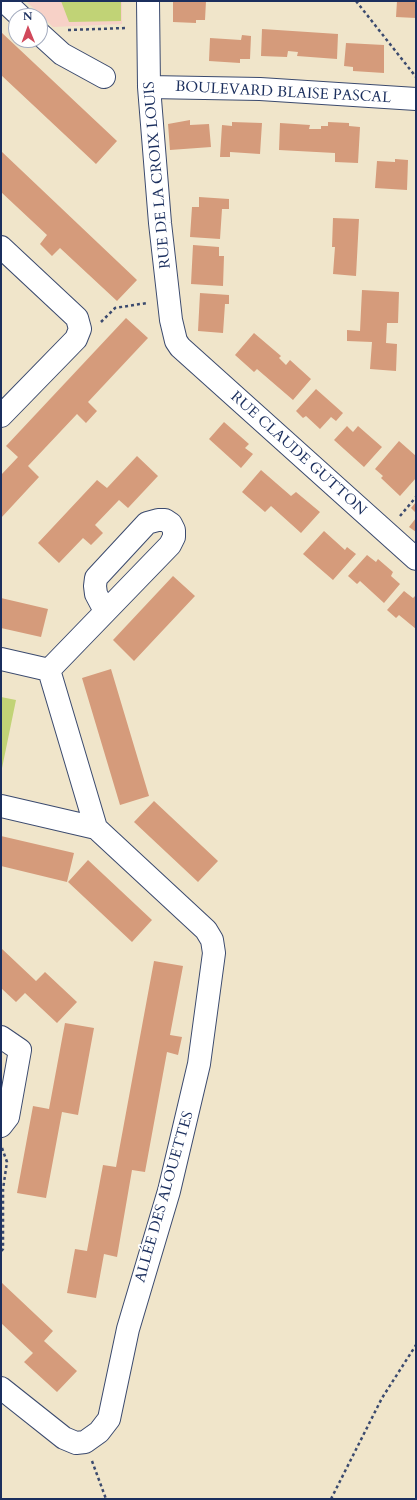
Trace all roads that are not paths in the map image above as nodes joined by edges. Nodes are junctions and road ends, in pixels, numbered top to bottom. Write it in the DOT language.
graph roads {
  1 [pos="4,1"];
  2 [pos="148,1"];
  3 [pos="11,8"];
  4 [pos="48,41"];
  5 [pos="104,77"];
  6 [pos="149,87"];
  7 [pos="416,99"];
  8 [pos="1,247"];
  9 [pos="180,347"];
  10 [pos="1,416"];
  11 [pos="416,559"];
  12 [pos="105,611"];
  13 [pos="1,659"];
  14 [pos="49,670"];
  15 [pos="1,806"];
  16 [pos="96,828"];
  17 [pos="1,1037"];
  18 [pos="1,1126"];
  19 [pos="1,1388"];
  1 -- 3 [label="street"];
  2 -- 6 [label="street, RUE DE LA CROIX LOUIS"];
  4 -- 5 [label="street"];
  6 -- 7 [label="street, BOULEVARD BLAISE PASCAL"];
  6 -- 9 [label="street, RUE DE LA CROIX LOUIS"];
  8 -- 10 [label="street"];
  9 -- 11 [label="street, RUE CLAUDE GUTTON"];
  12 -- 14 [label="street"];
  13 -- 14 [label="street"];
  14 -- 16 [label="street"];
  15 -- 16 [label="street"];
  16 -- 19 [label="street, ALLÉE DES ALOUETTES"];
  17 -- 18 [label="street"];
}
